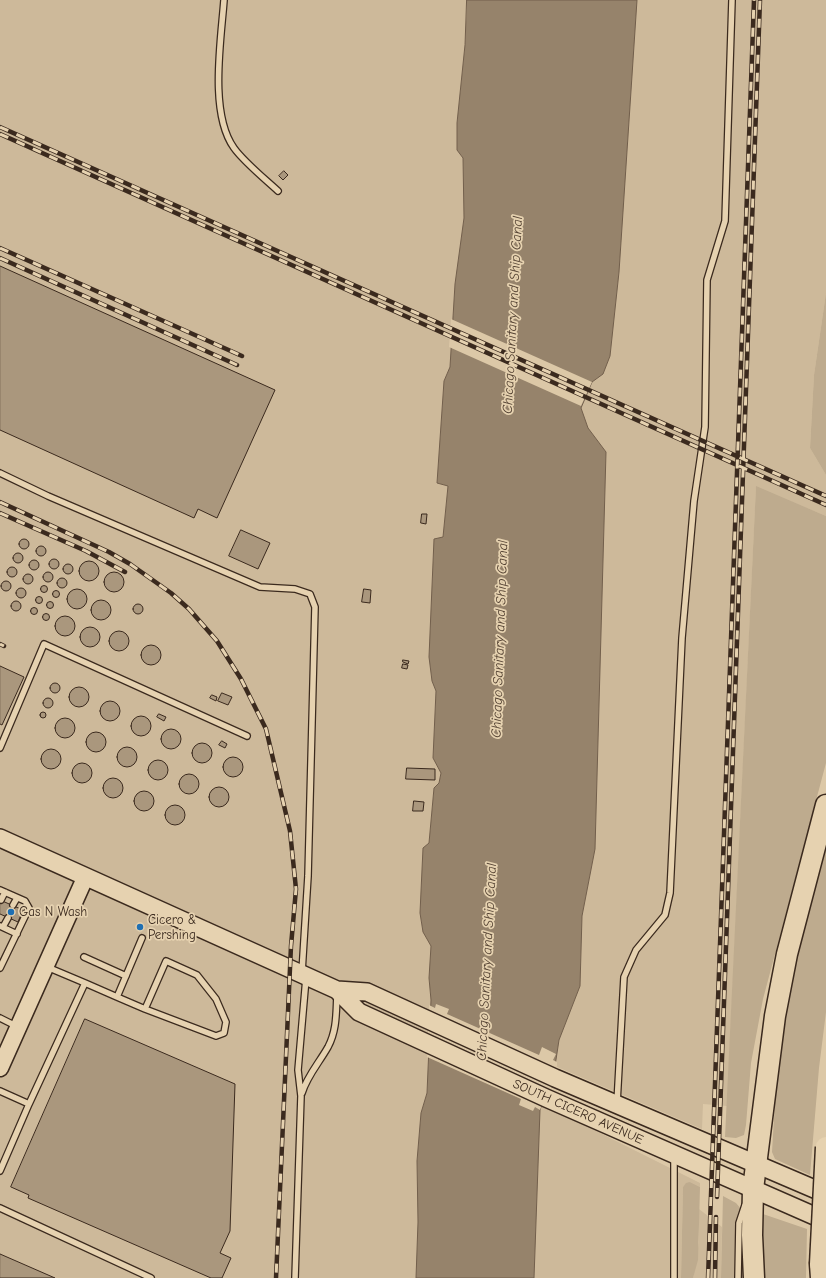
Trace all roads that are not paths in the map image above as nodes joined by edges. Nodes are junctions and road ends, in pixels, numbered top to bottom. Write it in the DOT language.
graph roads {
  1 [pos="224,0"];
  2 [pos="732,0"];
  3 [pos="278,191"];
  4 [pos="0,473"];
  5 [pos="247,736"];
  6 [pos="0,748"];
  7 [pos="826,805"];
  8 [pos="0,838"];
  9 [pos="85,878"];
  10 [pos="2,891"];
  11 [pos="16,898"];
  12 [pos="1,900"];
  13 [pos="14,905"];
  14 [pos="8,918"];
  15 [pos="2,927"];
  16 [pos="17,934"];
  17 [pos="142,938"];
  18 [pos="84,958"];
  19 [pos="45,966"];
  20 [pos="0,968"];
  21 [pos="304,975"];
  22 [pos="126,976"];
  23 [pos="85,983"];
  24 [pos="337,990"];
  25 [pos="117,997"];
  26 [pos="145,1009"];
  27 [pos="0,1018"];
  28 [pos="19,1027"];
  29 [pos="0,1068"];
  30 [pos="0,1091"];
  31 [pos="301,1096"];
  32 [pos="29,1104"];
  33 [pos="617,1104"];
  34 [pos="826,1147"];
  35 [pos="674,1155"];
  36 [pos="756,1163"];
  37 [pos="0,1171"];
  38 [pos="751,1188"];
  39 [pos="826,1194"];
  40 [pos="0,1208"];
  41 [pos="826,1221"];
  42 [pos="820,1271"];
  43 [pos="151,1278"];
  44 [pos="295,1278"];
  45 [pos="674,1278"];
  46 [pos="738,1278"];
  47 [pos="754,1278"];
  1 -- 3 [label="lane"];
  2 -- 33 [label="lane"];
  4 -- 21 [label="lane"];
  5 -- 6 [label="lane"];
  7 -- 36 [label="highway"];
  8 -- 9 [label="main road, SOUTH CICERO AVENUE"];
  9 -- 19 [label="main road"];
  9 -- 21 [label="main road, SOUTH CICERO AVENUE"];
  10 -- 11 [label="lane"];
  10 -- 12 [label="lane"];
  11 -- 13 [label="lane"];
  11 -- 16 [label="lane"];
  14 -- 15 [label="lane"];
  15 -- 16 [label="lane"];
  16 -- 20 [label="lane"];
  17 -- 22 [label="lane"];
  18 -- 22 [label="lane"];
  19 -- 23 [label="lane"];
  19 -- 28 [label="main road"];
  21 -- 24 [label="main road, SOUTH CICERO AVENUE"];
  21 -- 31 [label="lane"];
  22 -- 25 [label="lane"];
  23 -- 25 [label="lane"];
  23 -- 32 [label="lane"];
  24 -- 31 [label="lane"];
  24 -- 33 [label="main road, SOUTH CICERO AVENUE"];
  24 -- 35 [label="main road, SOUTH CICERO AVENUE"];
  25 -- 26 [label="lane"];
  26 -- 26 [label="lane"];
  27 -- 28 [label="lane"];
  28 -- 29 [label="main road"];
  30 -- 32 [label="lane"];
  31 -- 44 [label="lane"];
  32 -- 37 [label="lane"];
  33 -- 36 [label="main road, SOUTH CICERO AVENUE"];
  34 -- 42 [label="highway, bridge"];
  35 -- 38 [label="main road, SOUTH CICERO AVENUE"];
  35 -- 45 [label="lane"];
  36 -- 38 [label="highway"];
  36 -- 39 [label="main road, SOUTH CICERO AVENUE"];
  38 -- 41 [label="main road, SOUTH CICERO AVENUE"];
  38 -- 46 [label="lane"];
  38 -- 47 [label="highway"];
  40 -- 43 [label="lane"];
}
